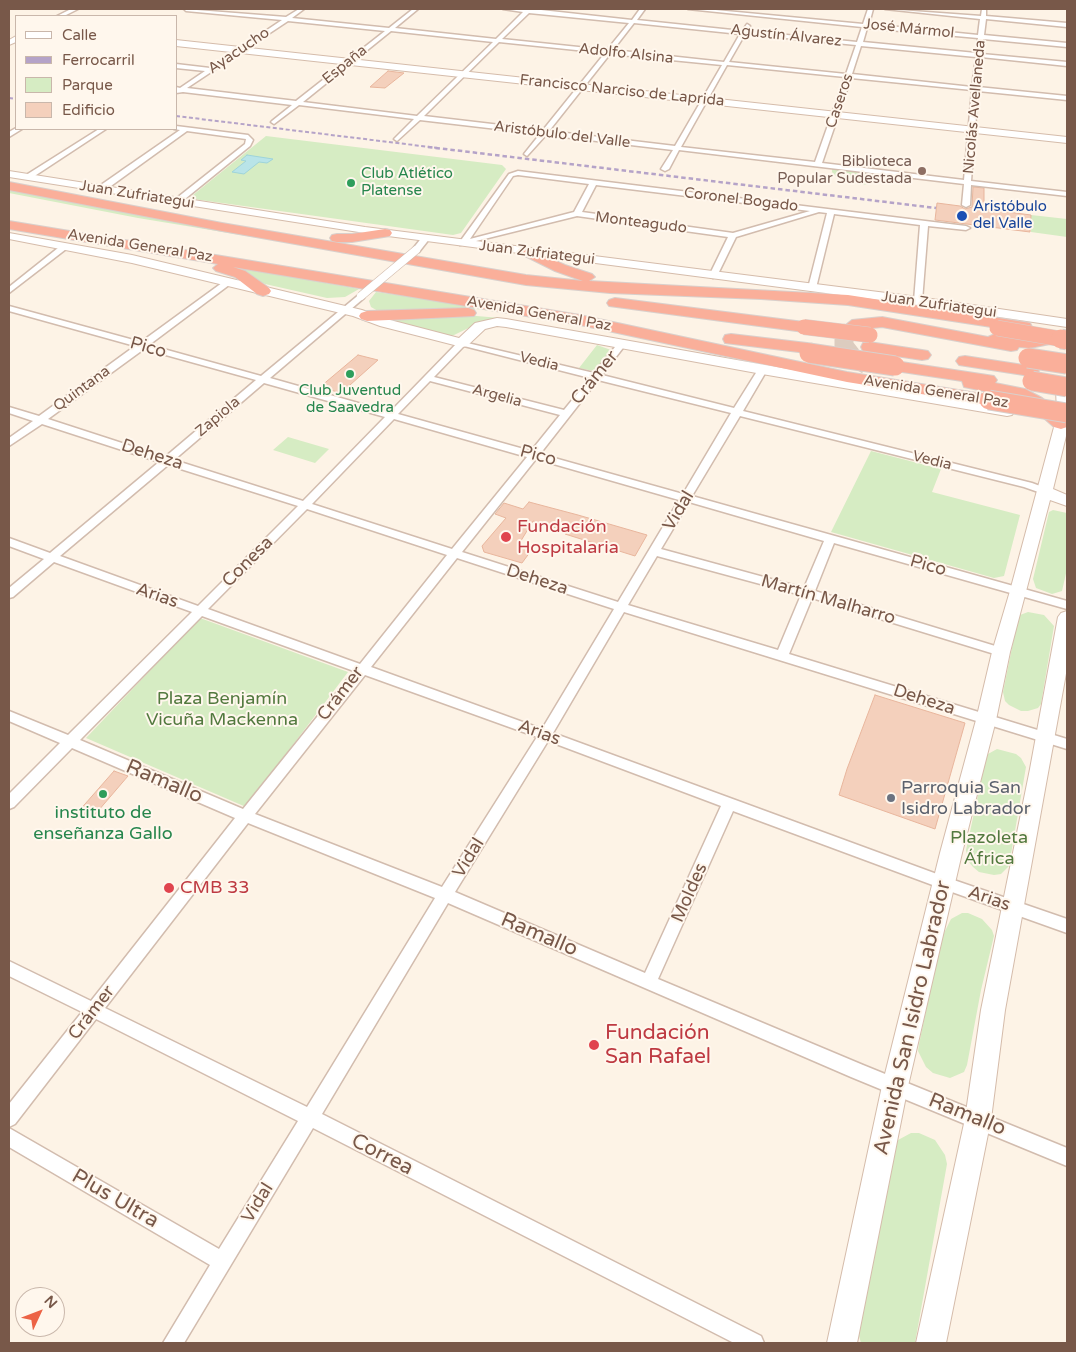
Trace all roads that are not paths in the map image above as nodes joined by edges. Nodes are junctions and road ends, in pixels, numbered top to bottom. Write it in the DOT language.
graph roads {
  1 [pos="75,9"];
  2 [pos="302,9"];
  3 [pos="416,9"];
  4 [pos="505,9"];
  5 [pos="643,9"];
  6 [pos="691,9"];
  7 [pos="871,9"];
  8 [pos="888,9"];
  9 [pos="984,9"];
  10 [pos="186,10"];
  11 [pos="529,10"];
  12 [pos="755,12"];
  13 [pos="62,15"];
  14 [pos="982,17"];
  15 [pos="287,19"];
  16 [pos="633,22"];
  17 [pos="865,25"];
  18 [pos="1067,25"];
  19 [pos="390,29"];
  20 [pos="743,32"];
  21 [pos="981,36"];
  22 [pos="498,40"];
  23 [pos="178,43"];
  24 [pos="860,43"];
  25 [pos="1067,44"];
  26 [pos="240,50"];
  27 [pos="608,52"];
  28 [pos="979,55"];
  29 [pos="348,62"];
  30 [pos="727,64"];
  31 [pos="1067,64"];
  32 [pos="178,66"];
  33 [pos="210,70"];
  34 [pos="463,74"];
  35 [pos="849,76"];
  36 [pos="581,87"];
  37 [pos="974,89"];
  38 [pos="178,91"];
  39 [pos="1067,98"];
  40 [pos="704,100"];
  41 [pos="298,104"];
  42 [pos="836,115"];
  43 [pos="417,118"];
  44 [pos="274,122"];
  45 [pos="178,128"];
  46 [pos="186,129"];
  47 [pos="101,130"];
  48 [pos="972,130"];
  49 [pos="544,133"];
  50 [pos="397,138"];
  51 [pos="1067,140"];
  52 [pos="677,149"];
  53 [pos="527,154"];
  54 [pos="818,164"];
  55 [pos="665,169"];
  56 [pos="9,174"];
  57 [pos="26,177"];
  58 [pos="968,181"];
  59 [pos="594,182"];
  60 [pos="9,186"];
  61 [pos="101,188"];
  62 [pos="1067,193"];
  63 [pos="9,195"];
  64 [pos="78,199"];
  65 [pos="177,202"];
  66 [pos="36,205"];
  67 [pos="966,205"];
  68 [pos="820,210"];
  69 [pos="832,212"];
  70 [pos="576,214"];
  71 [pos="14,215"];
  72 [pos="98,216"];
  73 [pos="924,224"];
  74 [pos="9,225"];
  75 [pos="30,228"];
  76 [pos="966,228"];
  77 [pos="385,233"];
  78 [pos="733,234"];
  79 [pos="9,236"];
  80 [pos="426,238"];
  81 [pos="463,243"];
  82 [pos="66,246"];
  83 [pos="526,251"];
  84 [pos="712,276"];
  85 [pos="228,282"];
  86 [pos="812,288"];
  87 [pos="9,291"];
  88 [pos="263,291"];
  89 [pos="736,293"];
  90 [pos="562,295"];
  91 [pos="679,301"];
  92 [pos="918,301"];
  93 [pos="9,308"];
  94 [pos="344,310"];
  95 [pos="605,312"];
  96 [pos="367,316"];
  97 [pos="877,317"];
  98 [pos="488,323"];
  99 [pos="1067,323"];
  100 [pos="998,326"];
  101 [pos="1067,334"];
  102 [pos="1049,339"];
  103 [pos="1067,340"];
  104 [pos="805,342"];
  105 [pos="462,343"];
  106 [pos="688,343"];
  107 [pos="622,344"];
  108 [pos="142,346"];
  109 [pos="876,354"];
  110 [pos="1067,356"];
  111 [pos="844,362"];
  112 [pos="1067,364"];
  113 [pos="1031,365"];
  114 [pos="762,370"];
  115 [pos="596,377"];
  116 [pos="428,378"];
  117 [pos="262,380"];
  118 [pos="1066,384"];
  119 [pos="989,396"];
  120 [pos="9,410"];
  121 [pos="738,412"];
  122 [pos="566,414"];
  123 [pos="1062,414"];
  124 [pos="390,416"];
  125 [pos="40,420"];
  126 [pos="9,443"];
  127 [pos="532,455"];
  128 [pos="168,460"];
  129 [pos="1044,491"];
  130 [pos="688,497"];
  131 [pos="1067,501"];
  132 [pos="305,504"];
  133 [pos="831,538"];
  134 [pos="9,542"];
  135 [pos="654,551"];
  136 [pos="454,553"];
  137 [pos="51,558"];
  138 [pos="1019,592"];
  139 [pos="808,593"];
  140 [pos="9,594"];
  141 [pos="1067,605"];
  142 [pos="622,607"];
  143 [pos="199,610"];
  144 [pos="1067,617"];
  145 [pos="1001,652"];
  146 [pos="782,655"];
  147 [pos="361,669"];
  148 [pos="9,716"];
  149 [pos="986,720"];
  150 [pos="545,735"];
  151 [pos="1046,738"];
  152 [pos="69,742"];
  153 [pos="1067,744"];
  154 [pos="9,803"];
  155 [pos="730,803"];
  156 [pos="245,816"];
  157 [pos="943,883"];
  158 [pos="445,895"];
  159 [pos="1013,908"];
  160 [pos="1067,926"];
  161 [pos="9,968"];
  162 [pos="649,982"];
  163 [pos="94,1012"];
  164 [pos="895,1086"];
  165 [pos="9,1118"];
  166 [pos="311,1118"];
  167 [pos="978,1119"];
  168 [pos="9,1137"];
  169 [pos="1067,1157"];
  170 [pos="222,1261"];
  171 [pos="173,1343"];
  172 [pos="754,1343"];
  173 [pos="842,1343"];
  174 [pos="931,1343"];
  1 -- 13 [label="street"];
  2 -- 15 [label="street, Ayacucho"];
  3 -- 19 [label="street, España"];
  4 -- 11 [label="street, Agustín Álvarez"];
  5 -- 16 [label="street"];
  6 -- 12 [label="street, José Mármol"];
  7 -- 17 [label="street, Caseros"];
  8 -- 14 [label="street"];
  9 -- 14 [label="street, Nicolás Avellaneda"];
  10 -- 15 [label="street, Adolfo Alsina"];
  11 -- 16 [label="street, Agustín Álvarez"];
  11 -- 22 [label="street"];
  12 -- 17 [label="street, José Mármol"];
  12 -- 20 [label="street"];
  14 -- 18 [label="street"];
  14 -- 21 [label="street, Nicolás Avellaneda"];
  15 -- 19 [label="street, Adolfo Alsina"];
  15 -- 26 [label="street, Ayacucho"];
  16 -- 20 [label="street, Agustín Álvarez"];
  16 -- 27 [label="street"];
  17 -- 21 [label="street, José Mármol"];
  17 -- 24 [label="street, Caseros"];
  19 -- 22 [label="street, Adolfo Alsina"];
  19 -- 29 [label="street, España"];
  20 -- 24 [label="street, Agustín Álvarez"];
  20 -- 30 [label="street"];
  21 -- 25 [label="street, José Mármol"];
  21 -- 28 [label="street, Nicolás Avellaneda"];
  22 -- 27 [label="street, Adolfo Alsina"];
  22 -- 34 [label="street"];
  23 -- 26 [label="street, Francisco Narciso de Laprida"];
  24 -- 28 [label="street, Agustín Álvarez"];
  24 -- 35 [label="street, Caseros"];
  26 -- 29 [label="street, Francisco Narciso de Laprida"];
  26 -- 33 [label="street, Ayacucho"];
  27 -- 30 [label="street, Adolfo Alsina"];
  27 -- 36 [label="street"];
  28 -- 31 [label="street, Agustín Álvarez"];
  28 -- 37 [label="street, Nicolás Avellaneda"];
  29 -- 34 [label="street, Francisco Narciso de Laprida"];
  29 -- 41 [label="street, España"];
  30 -- 35 [label="street, Adolfo Alsina"];
  30 -- 40 [label="street"];
  32 -- 33 [label="street"];
  33 -- 38 [label="street, Ayacucho"];
  34 -- 36 [label="street, Francisco Narciso de Laprida"];
  34 -- 43 [label="street"];
  35 -- 37 [label="street, Adolfo Alsina"];
  35 -- 42 [label="street, Caseros"];
  36 -- 40 [label="street, Francisco Narciso de Laprida"];
  36 -- 49 [label="street"];
  37 -- 39 [label="street, Adolfo Alsina"];
  37 -- 48 [label="street, Nicolás Avellaneda"];
  38 -- 41 [label="street, Aristóbulo del Valle"];
  40 -- 42 [label="street, Francisco Narciso de Laprida"];
  40 -- 52 [label="street"];
  41 -- 43 [label="street, Aristóbulo del Valle"];
  41 -- 44 [label="street, España"];
  42 -- 48 [label="street, Francisco Narciso de Laprida"];
  42 -- 54 [label="street, Caseros"];
  43 -- 49 [label="street, Aristóbulo del Valle"];
  43 -- 50 [label="street"];
  45 -- 46 [label="street"];
  46 -- 61 [label="street"];
  46 -- 65 [label="street"];
  47 -- 57 [label="street"];
  48 -- 51 [label="street, Francisco Narciso de Laprida"];
  48 -- 58 [label="street, Nicolás Avellaneda"];
  49 -- 52 [label="street, Aristóbulo del Valle"];
  49 -- 53 [label="street"];
  52 -- 54 [label="street, Aristóbulo del Valle"];
  52 -- 55 [label="street"];
  54 -- 58 [label="street, Aristóbulo del Valle"];
  56 -- 57 [label="street, Juan Zufriategui"];
  57 -- 61 [label="street, Juan Zufriategui"];
  58 -- 62 [label="street, Aristóbulo del Valle"];
  58 -- 67 [label="street, Nicolás Avellaneda"];
  59 -- 68 [label="street, Coronel Bogado"];
  59 -- 70 [label="street"];
  59 -- 81 [label="street, Coronel Bogado"];
  60 -- 64 [label="highway, Avenida General Paz"];
  61 -- 65 [label="street, Juan Zufriategui"];
  63 -- 72 [label="highway"];
  64 -- 77 [label="highway"];
  64 -- 89 [label="highway, Avenida General Paz"];
  65 -- 77 [label="street, Juan Zufriategui"];
  66 -- 72 [label="highway, Avenida General Paz"];
  68 -- 69 [label="street, Coronel Bogado"];
  68 -- 78 [label="street, Monteagudo"];
  69 -- 73 [label="street, Coronel Bogado"];
  69 -- 86 [label="street"];
  70 -- 78 [label="street, Monteagudo"];
  70 -- 81 [label="street, Monteagudo"];
  71 -- 95 [label="highway, Avenida General Paz"];
  72 -- 90 [label="highway, Avenida General Paz"];
  73 -- 76 [label="street, Coronel Bogado"];
  73 -- 92 [label="street"];
  74 -- 75 [label="highway, Avenida General Paz"];
  75 -- 88 [label="highway"];
  75 -- 106 [label="highway, Avenida General Paz"];
  77 -- 80 [label="street, Juan Zufriategui"];
  78 -- 84 [label="street"];
  79 -- 82 [label="street, Vedia"];
  80 -- 81 [label="street, Juan Zufriategui"];
  80 -- 94 [label="street, Zapiola, bridge"];
  81 -- 83 [label="street, Juan Zufriategui"];
  82 -- 85 [label="street, Vedia"];
  82 -- 87 [label="street"];
  83 -- 84 [label="street, Juan Zufriategui"];
  83 -- 89 [label="highway"];
  84 -- 86 [label="street, Juan Zufriategui"];
  85 -- 88 [label="street, Vedia"];
  85 -- 108 [label="street, Quintana"];
  86 -- 92 [label="street, Juan Zufriategui"];
  88 -- 94 [label="street, Vedia"];
  89 -- 100 [label="highway, Avenida General Paz"];
  90 -- 91 [label="highway"];
  90 -- 104 [label="highway, Avenida General Paz"];
  91 -- 97 [label="highway"];
  91 -- 100 [label="highway"];
  92 -- 99 [label="street, Juan Zufriategui"];
  93 -- 108 [label="street, Pico"];
  94 -- 96 [label="street, Vedia"];
  94 -- 117 [label="street, Zapiola"];
  95 -- 104 [label="highway, Avenida General Paz"];
  95 -- 104 [label="highway"];
  96 -- 105 [label="street, Vedia"];
  96 -- 106 [label="highway"];
  97 -- 102 [label="highway"];
  97 -- 113 [label="highway"];
  98 -- 105 [label="street, Conesa"];
  98 -- 107 [label="street, Avenida General Paz"];
  100 -- 101 [label="highway, Avenida General Paz"];
  100 -- 103 [label="highway, bridge"];
  104 -- 109 [label="highway, bridge"];
  104 -- 109 [label="highway, Avenida General Paz"];
  105 -- 115 [label="street, Vedia"];
  105 -- 116 [label="street, Conesa"];
  106 -- 119 [label="highway, Avenida General Paz"];
  107 -- 114 [label="street, Avenida General Paz"];
  107 -- 115 [label="street, Crámer"];
  108 -- 117 [label="street, Pico"];
  108 -- 125 [label="street, Quintana"];
  109 -- 113 [label="highway"];
  109 -- 113 [label="highway, Avenida General Paz"];
  109 -- 123 [label="highway"];
  109 -- 123 [label="highway"];
  110 -- 113 [label="highway"];
  111 -- 119 [label="highway"];
  112 -- 113 [label="highway, Avenida General Paz, bridge"];
  113 -- 118 [label="highway, bridge"];
  114 -- 121 [label="street, Vidal"];
  114 -- 123 [label="street, Avenida General Paz"];
  115 -- 121 [label="street, Vedia"];
  115 -- 122 [label="street, Crámer"];
  116 -- 122 [label="street, Argelia"];
  116 -- 124 [label="street, Conesa"];
  117 -- 124 [label="street, Pico"];
  117 -- 128 [label="street, Zapiola"];
  118 -- 123 [label="street, Avenida San Isidro Labrador"];
  119 -- 123 [label="highway, Avenida General Paz, bridge"];
  120 -- 125 [label="street, Deheza"];
  121 -- 129 [label="street, Vedia"];
  121 -- 130 [label="street, Vidal"];
  122 -- 127 [label="street, Crámer"];
  123 -- 129 [label="street, Avenida San Isidro Labrador"];
  124 -- 127 [label="street, Pico"];
  124 -- 132 [label="street, Conesa"];
  125 -- 126 [label="street, Quintana"];
  125 -- 128 [label="street, Deheza"];
  127 -- 130 [label="street, Pico"];
  127 -- 136 [label="street, Crámer"];
  128 -- 132 [label="street, Deheza"];
  128 -- 137 [label="street, Zapiola"];
  129 -- 131 [label="street, Vedia"];
  129 -- 138 [label="street, Avenida San Isidro Labrador"];
  130 -- 133 [label="street, Pico"];
  130 -- 135 [label="street, Vidal"];
  132 -- 136 [label="street, Deheza"];
  132 -- 143 [label="street, Conesa"];
  133 -- 138 [label="street, Pico"];
  133 -- 139 [label="street"];
  134 -- 137 [label="street, Arias"];
  135 -- 139 [label="street, Martín Malharro"];
  135 -- 142 [label="street, Vidal"];
  136 -- 142 [label="street, Deheza"];
  136 -- 147 [label="street, Crámer"];
  137 -- 140 [label="street, Zapiola"];
  137 -- 143 [label="street, Arias"];
  138 -- 141 [label="street, Pico"];
  138 -- 145 [label="street, Avenida San Isidro Labrador"];
  139 -- 145 [label="street, Martín Malharro"];
  139 -- 146 [label="street"];
  142 -- 146 [label="street, Deheza"];
  142 -- 150 [label="street, Vidal"];
  143 -- 147 [label="street, Arias"];
  143 -- 152 [label="street, Conesa"];
  144 -- 151 [label="street"];
  145 -- 149 [label="street, Avenida San Isidro Labrador"];
  146 -- 149 [label="street, Deheza"];
  147 -- 150 [label="street, Arias"];
  147 -- 156 [label="street, Crámer"];
  148 -- 152 [label="street, Ramallo"];
  149 -- 151 [label="street, Deheza"];
  149 -- 157 [label="street, Avenida San Isidro Labrador"];
  150 -- 155 [label="street, Arias"];
  150 -- 158 [label="street, Vidal"];
  151 -- 153 [label="street, Deheza"];
  151 -- 159 [label="street"];
  152 -- 154 [label="street, Conesa"];
  152 -- 156 [label="street, Ramallo"];
  155 -- 157 [label="street, Arias"];
  155 -- 162 [label="street, Moldes"];
  156 -- 158 [label="street, Ramallo"];
  156 -- 163 [label="street, Crámer"];
  157 -- 159 [label="street, Arias"];
  157 -- 164 [label="street, Avenida San Isidro Labrador"];
  158 -- 162 [label="street, Ramallo"];
  158 -- 166 [label="street, Vidal"];
  159 -- 160 [label="street, Arias"];
  159 -- 167 [label="street"];
  161 -- 163 [label="street, Correa"];
  162 -- 164 [label="street, Ramallo"];
  163 -- 165 [label="street, Crámer"];
  163 -- 166 [label="street, Correa"];
  164 -- 167 [label="street, Ramallo"];
  164 -- 173 [label="street, Avenida San Isidro Labrador"];
  166 -- 170 [label="street, Vidal"];
  166 -- 172 [label="street, Correa"];
  167 -- 169 [label="street, Ramallo"];
  167 -- 174 [label="street"];
  168 -- 170 [label="street, Plus Ultra"];
  170 -- 171 [label="street, Vidal"];
}
